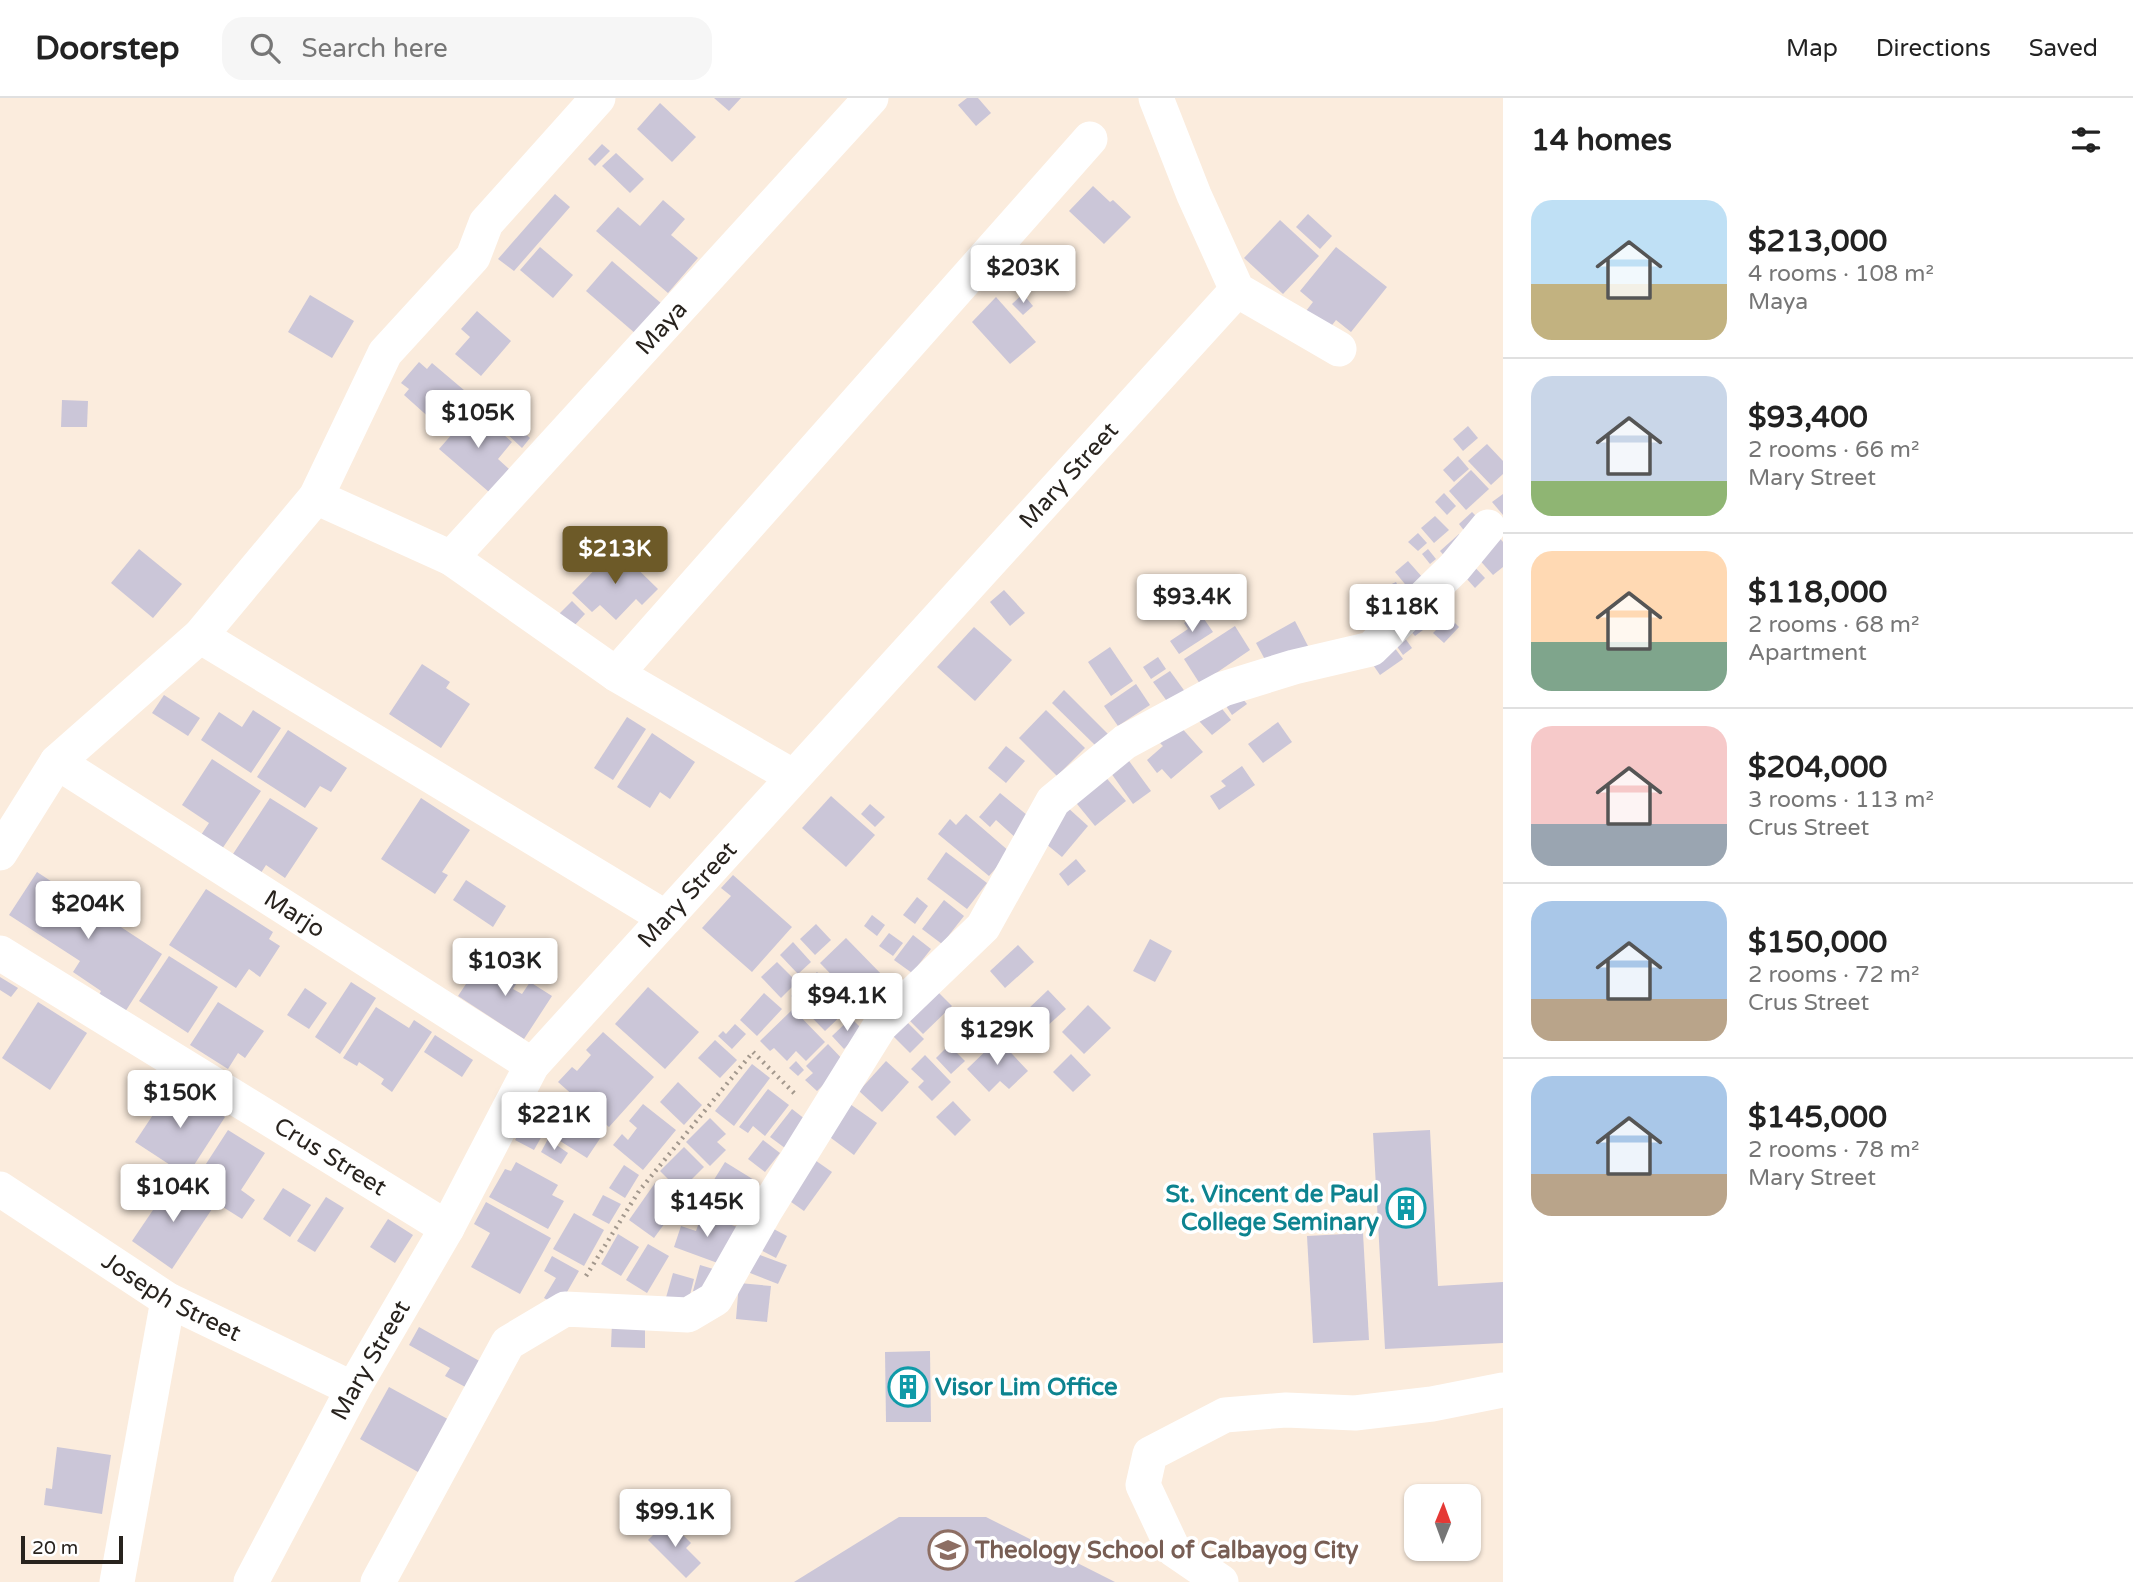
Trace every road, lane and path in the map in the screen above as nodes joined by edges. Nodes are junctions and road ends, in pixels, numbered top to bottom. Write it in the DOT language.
graph roads {
  1 [pos="598,98"];
  2 [pos="871,98"];
  3 [pos="1156,98"];
  4 [pos="1090,139"];
  5 [pos="1237,290"];
  6 [pos="1339,349"];
  7 [pos="316,497"];
  8 [pos="1488,527"];
  9 [pos="451,558"];
  10 [pos="200,636"];
  11 [pos="616,674"];
  12 [pos="57,762"];
  13 [pos="792,776"];
  14 [pos="0,853"];
  15 [pos="666,918"];
  16 [pos="0,953"];
  17 [pos="532,1065"];
  18 [pos="822,1121"];
  19 [pos="0,1189"];
  20 [pos="447,1228"];
  21 [pos="167,1300"];
  22 [pos="565,1309"];
  23 [pos="353,1390"];
  24 [pos="1503,1390"];
  25 [pos="117,1582"];
  26 [pos="251,1582"];
  27 [pos="378,1582"];
  28 [pos="1221,1582"];
  1 -- 7 [label="street"];
  2 -- 9 [label="street, Maya"];
  3 -- 5 [label="street"];
  4 -- 11 [label="street"];
  5 -- 6 [label="street"];
  5 -- 13 [label="street, Mary Street"];
  7 -- 9 [label="street"];
  7 -- 10 [label="street"];
  8 -- 18 [label="street"];
  9 -- 11 [label="street"];
  10 -- 12 [label="street"];
  10 -- 15 [label="street"];
  11 -- 13 [label="street"];
  12 -- 14 [label="street"];
  12 -- 17 [label="street, Marjo"];
  13 -- 15 [label="street, Mary Street"];
  15 -- 17 [label="street, Mary Street"];
  16 -- 20 [label="street, Crus Street"];
  17 -- 20 [label="street, Mary Street"];
  18 -- 22 [label="street"];
  18 -- 22 [label="path"];
  19 -- 21 [label="street, Joseph Street"];
  20 -- 23 [label="street, Mary Street"];
  21 -- 23 [label="street, Joseph Street"];
  21 -- 25 [label="street"];
  22 -- 27 [label="street"];
  23 -- 26 [label="street, Mary Street"];
  24 -- 28 [label="street"];
}
